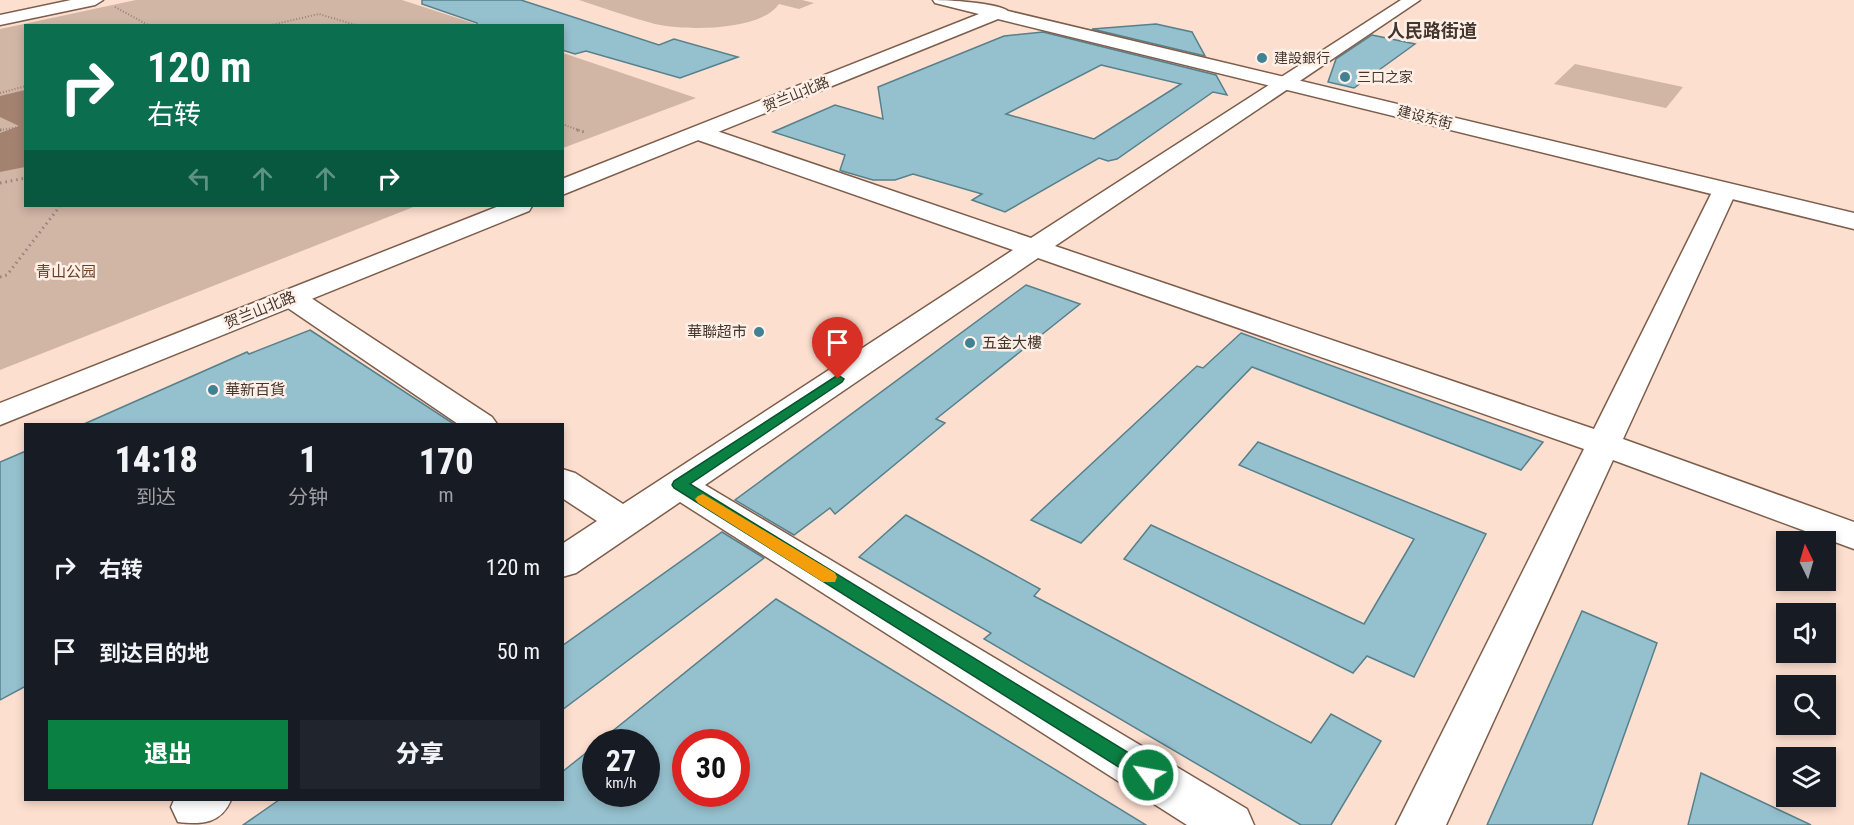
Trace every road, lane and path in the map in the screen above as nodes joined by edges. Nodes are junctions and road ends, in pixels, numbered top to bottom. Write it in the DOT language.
graph roads {
  1 [pos="95,0"];
  2 [pos="941,0"];
  3 [pos="1029,0"];
  4 [pos="1412,0"];
  5 [pos="115,7"];
  6 [pos="997,13"];
  7 [pos="0,20"];
  8 [pos="146,24"];
  9 [pos="276,24"];
  10 [pos="352,24"];
  11 [pos="1283,82"];
  12 [pos="24,87"];
  13 [pos="0,93"];
  14 [pos="564,124"];
  15 [pos="24,126"];
  16 [pos="2,130"];
  17 [pos="584,132"];
  18 [pos="700,133"];
  19 [pos="24,178"];
  20 [pos="0,183"];
  21 [pos="564,188"];
  22 [pos="1725,190"];
  23 [pos="59,207"];
  24 [pos="518,207"];
  25 [pos="1854,221"];
  26 [pos="1036,247"];
  27 [pos="0,277"];
  28 [pos="292,298"];
  29 [pos="0,415"];
  30 [pos="479,423"];
  31 [pos="1604,444"];
  32 [pos="564,482"];
  33 [pos="679,485"];
  34 [pos="624,522"];
  35 [pos="1854,536"];
  36 [pos="564,561"];
  37 [pos="1229,825"];
  38 [pos="1421,825"];
  1 -- 7 [label="main road"];
  2 -- 6 [label="main road, 建设东街"];
  3 -- 6 [label="main road, 贺兰山北路"];
  4 -- 11 [label="main road"];
  5 -- 8 [label="path"];
  6 -- 11 [label="main road, 建设东街"];
  6 -- 18 [label="main road, 贺兰山北路"];
  9 -- 10 [label="path"];
  11 -- 22 [label="main road, 建设东街"];
  11 -- 26 [label="main road"];
  12 -- 13 [label="path"];
  14 -- 17 [label="path"];
  15 -- 16 [label="path"];
  18 -- 21 [label="main road, 贺兰山北路"];
  18 -- 26 [label="main road"];
  19 -- 20 [label="path"];
  22 -- 25 [label="main road, 建设东街"];
  22 -- 31 [label="main road"];
  23 -- 27 [label="path"];
  24 -- 28 [label="main road, 贺兰山北路"];
  26 -- 31 [label="main road"];
  26 -- 33 [label="main road"];
  28 -- 29 [label="main road, 贺兰山北路"];
  28 -- 30 [label="main road"];
  31 -- 35 [label="main road"];
  31 -- 38 [label="main road"];
  32 -- 34 [label="main road"];
  33 -- 34 [label="main road"];
  33 -- 37 [label="main road"];
  34 -- 36 [label="main road"];
}
